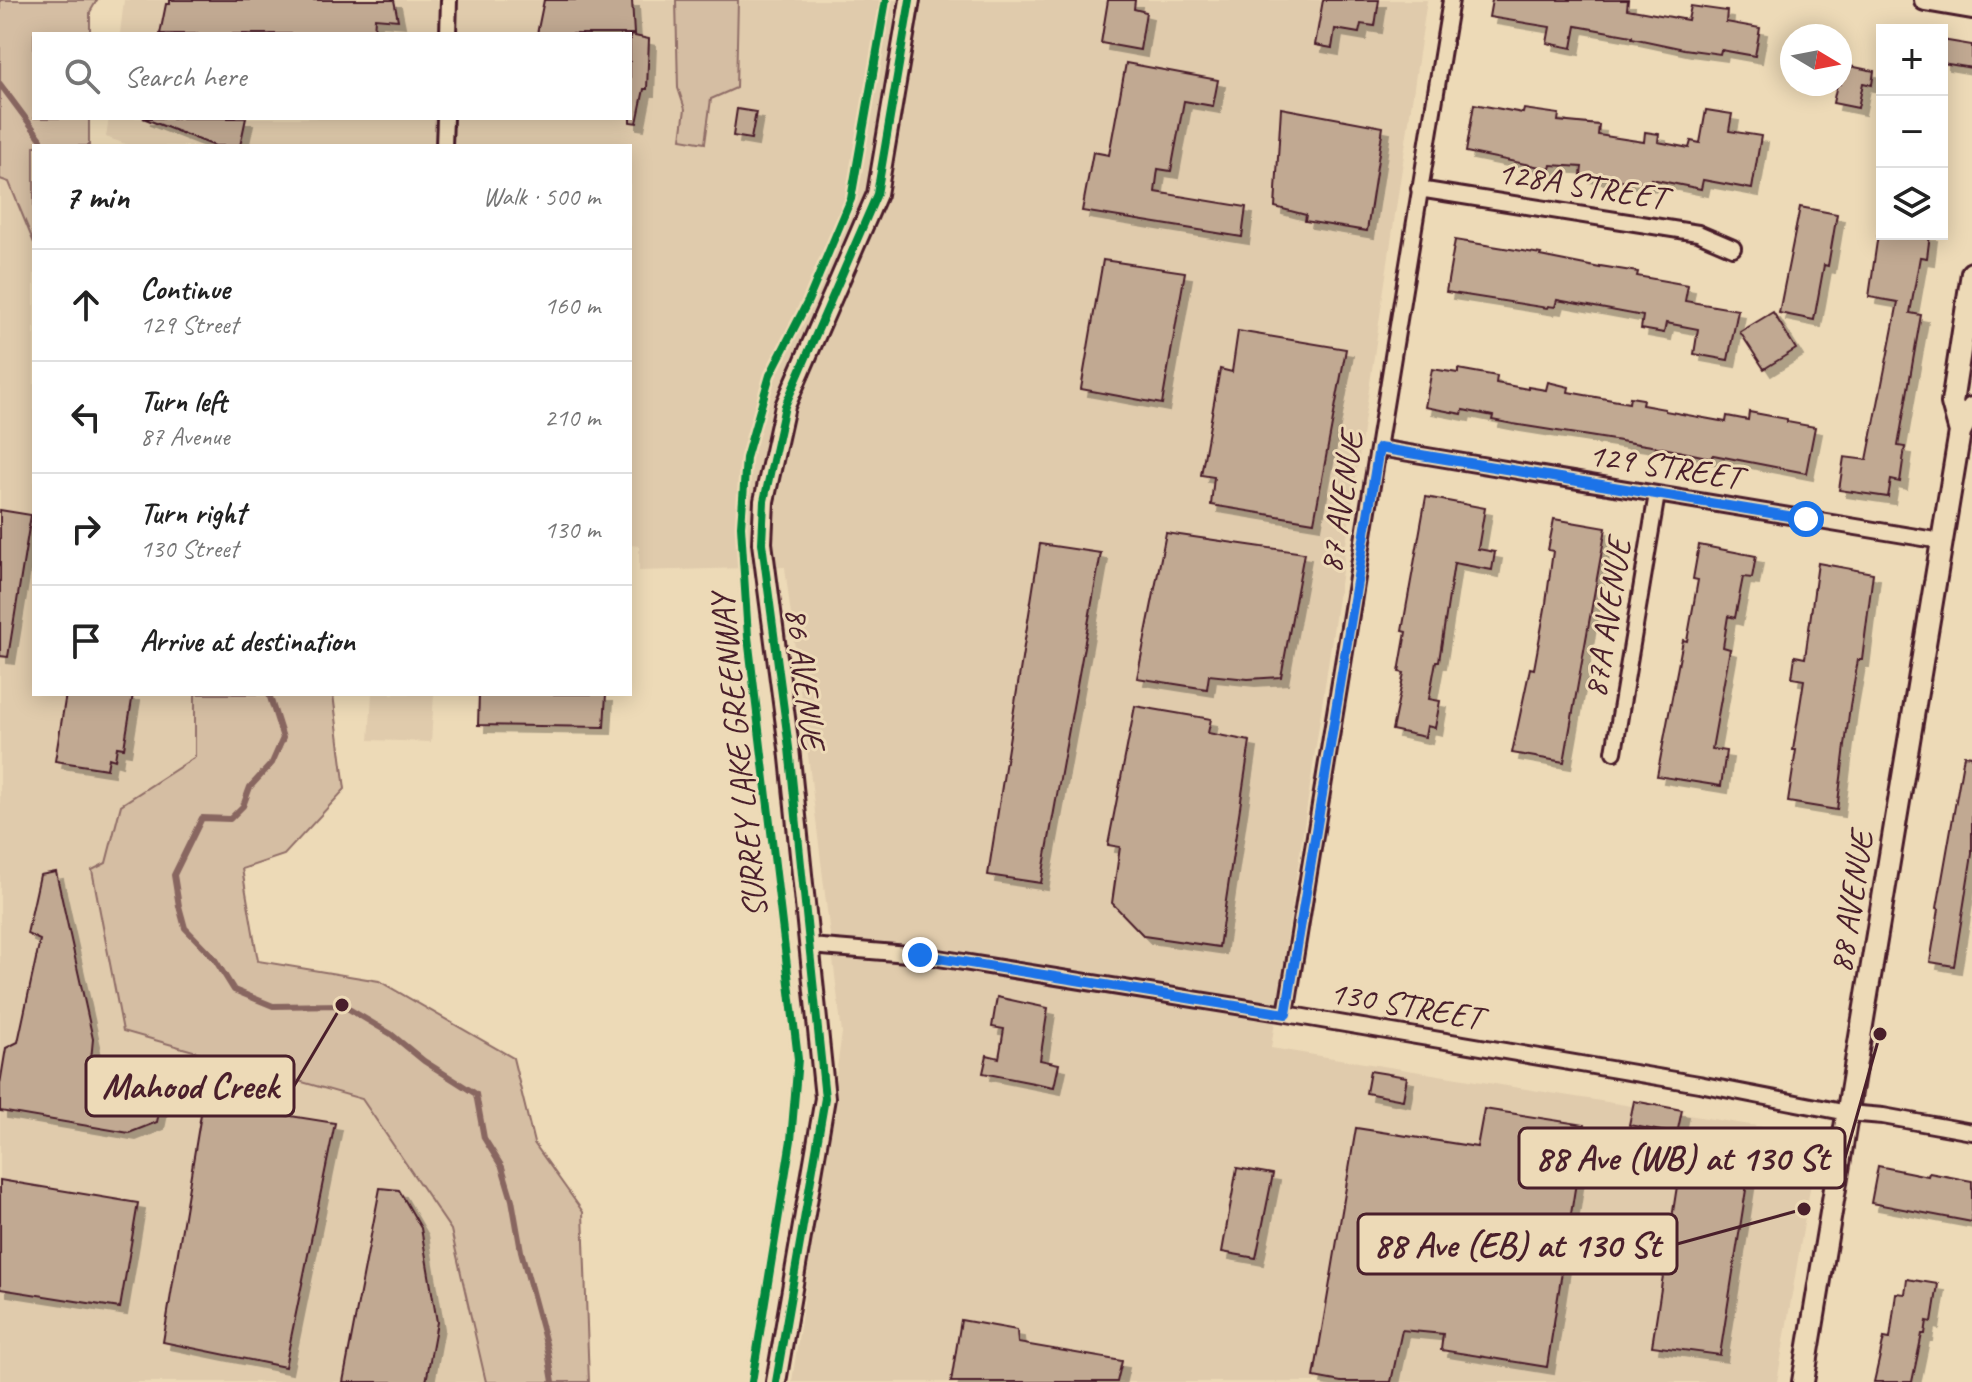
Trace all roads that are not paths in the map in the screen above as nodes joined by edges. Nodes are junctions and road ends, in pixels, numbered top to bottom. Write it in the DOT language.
graph roads {
  1 [pos="449,0"];
  2 [pos="910,0"];
  3 [pos="1451,0"];
  4 [pos="1925,0"];
  5 [pos="1972,8"];
  6 [pos="448,32"];
  7 [pos="445,120"];
  8 [pos="444,144"];
  9 [pos="1419,189"];
  10 [pos="1733,248"];
  11 [pos="1972,273"];
  12 [pos="1972,408"];
  13 [pos="1960,432"];
  14 [pos="1379,448"];
  15 [pos="1657,494"];
  16 [pos="1941,541"];
  17 [pos="1614,752"];
  18 [pos="810,946"];
  19 [pos="1286,1014"];
  20 [pos="1848,1113"];
  21 [pos="1972,1132"];
  22 [pos="776,1382"];
  23 [pos="1803,1382"];
  1 -- 6 [label="street"];
  2 -- 18 [label="street, 86 AVENUE"];
  3 -- 9 [label="street, 87 AVENUE"];
  4 -- 5 [label="main road"];
  7 -- 8 [label="street"];
  9 -- 10 [label="street, 128A STREET"];
  9 -- 14 [label="street, 87 AVENUE"];
  11 -- 13 [label="main road, 88 AVENUE"];
  12 -- 13 [label="main road, 88 AVENUE"];
  13 -- 16 [label="main road, 88 AVENUE"];
  14 -- 15 [label="street, 129 STREET"];
  14 -- 19 [label="street, 87 AVENUE"];
  15 -- 16 [label="street, 129 STREET"];
  15 -- 17 [label="street, 87A AVENUE"];
  16 -- 20 [label="main road, 88 AVENUE"];
  18 -- 19 [label="street, 130 STREET"];
  18 -- 22 [label="street, 86 AVENUE"];
  19 -- 20 [label="street, 130 STREET"];
  20 -- 21 [label="street, 130 STREET"];
  20 -- 23 [label="main road, 88 AVENUE"];
}
